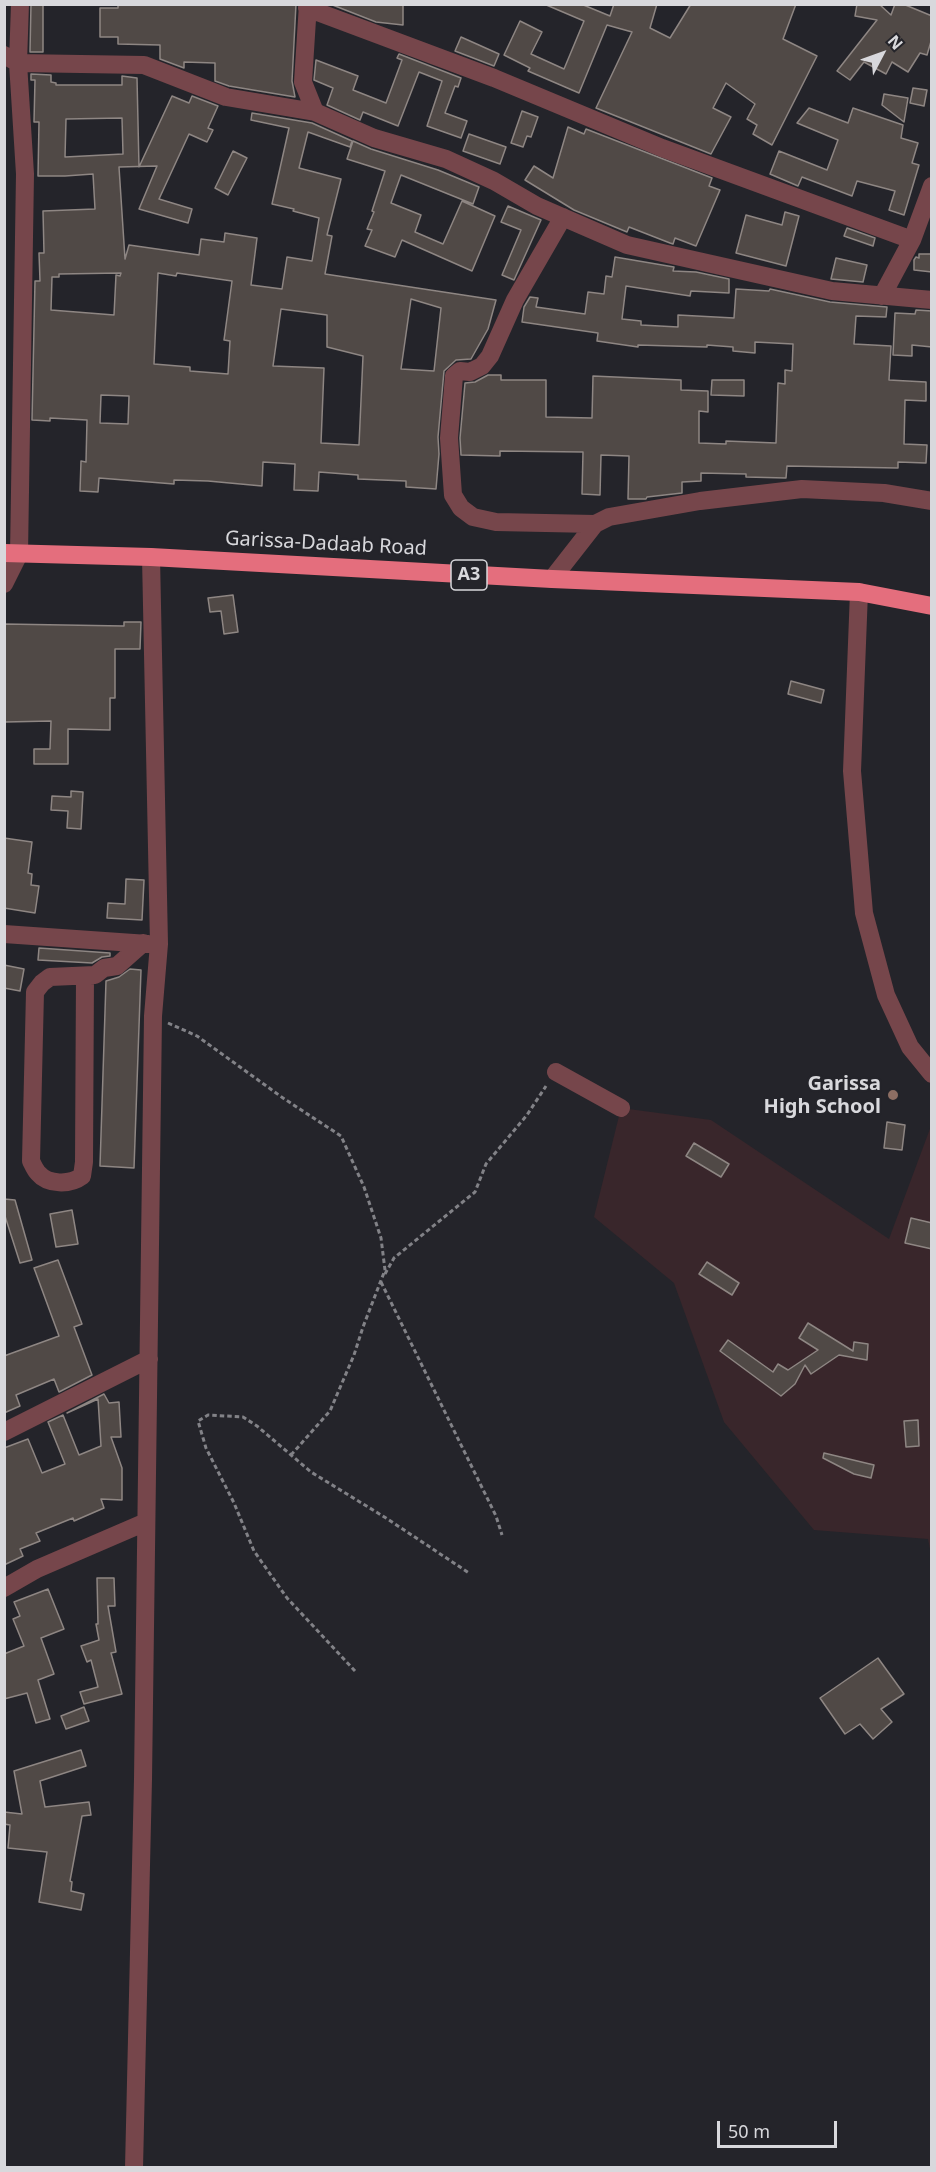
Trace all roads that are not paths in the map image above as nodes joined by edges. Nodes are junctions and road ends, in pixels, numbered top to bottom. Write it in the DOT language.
graph roads {
  1 [pos="20,4"];
  2 [pos="308,6"];
  3 [pos="11,59"];
  4 [pos="315,112"];
  5 [pos="932,186"];
  6 [pos="563,217"];
  7 [pos="912,240"];
  8 [pos="882,296"];
  9 [pos="932,300"];
  10 [pos="932,501"];
  11 [pos="595,524"];
  12 [pos="12,554"];
  13 [pos="151,557"];
  14 [pos="552,579"];
  15 [pos="4,584"];
  16 [pos="859,592"];
  17 [pos="932,606"];
  18 [pos="4,934"];
  19 [pos="151,944"];
  20 [pos="85,976"];
  21 [pos="556,1072"];
  22 [pos="932,1074"];
  23 [pos="621,1108"];
  24 [pos="149,1359"];
  25 [pos="4,1432"];
  26 [pos="146,1522"];
  27 [pos="4,1588"];
  28 [pos="134,2168"];
  1 -- 3 [label="street"];
  2 -- 4 [label="street"];
  2 -- 7 [label="street"];
  3 -- 4 [label="street"];
  3 -- 12 [label="street"];
  4 -- 6 [label="street"];
  5 -- 7 [label="street"];
  6 -- 8 [label="street"];
  6 -- 11 [label="street"];
  7 -- 8 [label="street"];
  8 -- 9 [label="street"];
  10 -- 11 [label="street"];
  11 -- 14 [label="street"];
  12 -- 13 [label="highway, Garissa-Dadaab Road / A3"];
  12 -- 15 [label="street"];
  13 -- 14 [label="highway, Garissa-Dadaab Road / A3"];
  13 -- 19 [label="street"];
  14 -- 16 [label="highway, Garissa-Dadaab Road / A3"];
  16 -- 17 [label="highway, Garissa-Dadaab Road / A3"];
  16 -- 22 [label="street"];
  18 -- 19 [label="street"];
  19 -- 20 [label="street"];
  19 -- 24 [label="street"];
  20 -- 20 [label="street"];
  21 -- 23 [label="street"];
  24 -- 25 [label="street"];
  24 -- 26 [label="street"];
  26 -- 27 [label="street"];
  26 -- 28 [label="street"];
}
